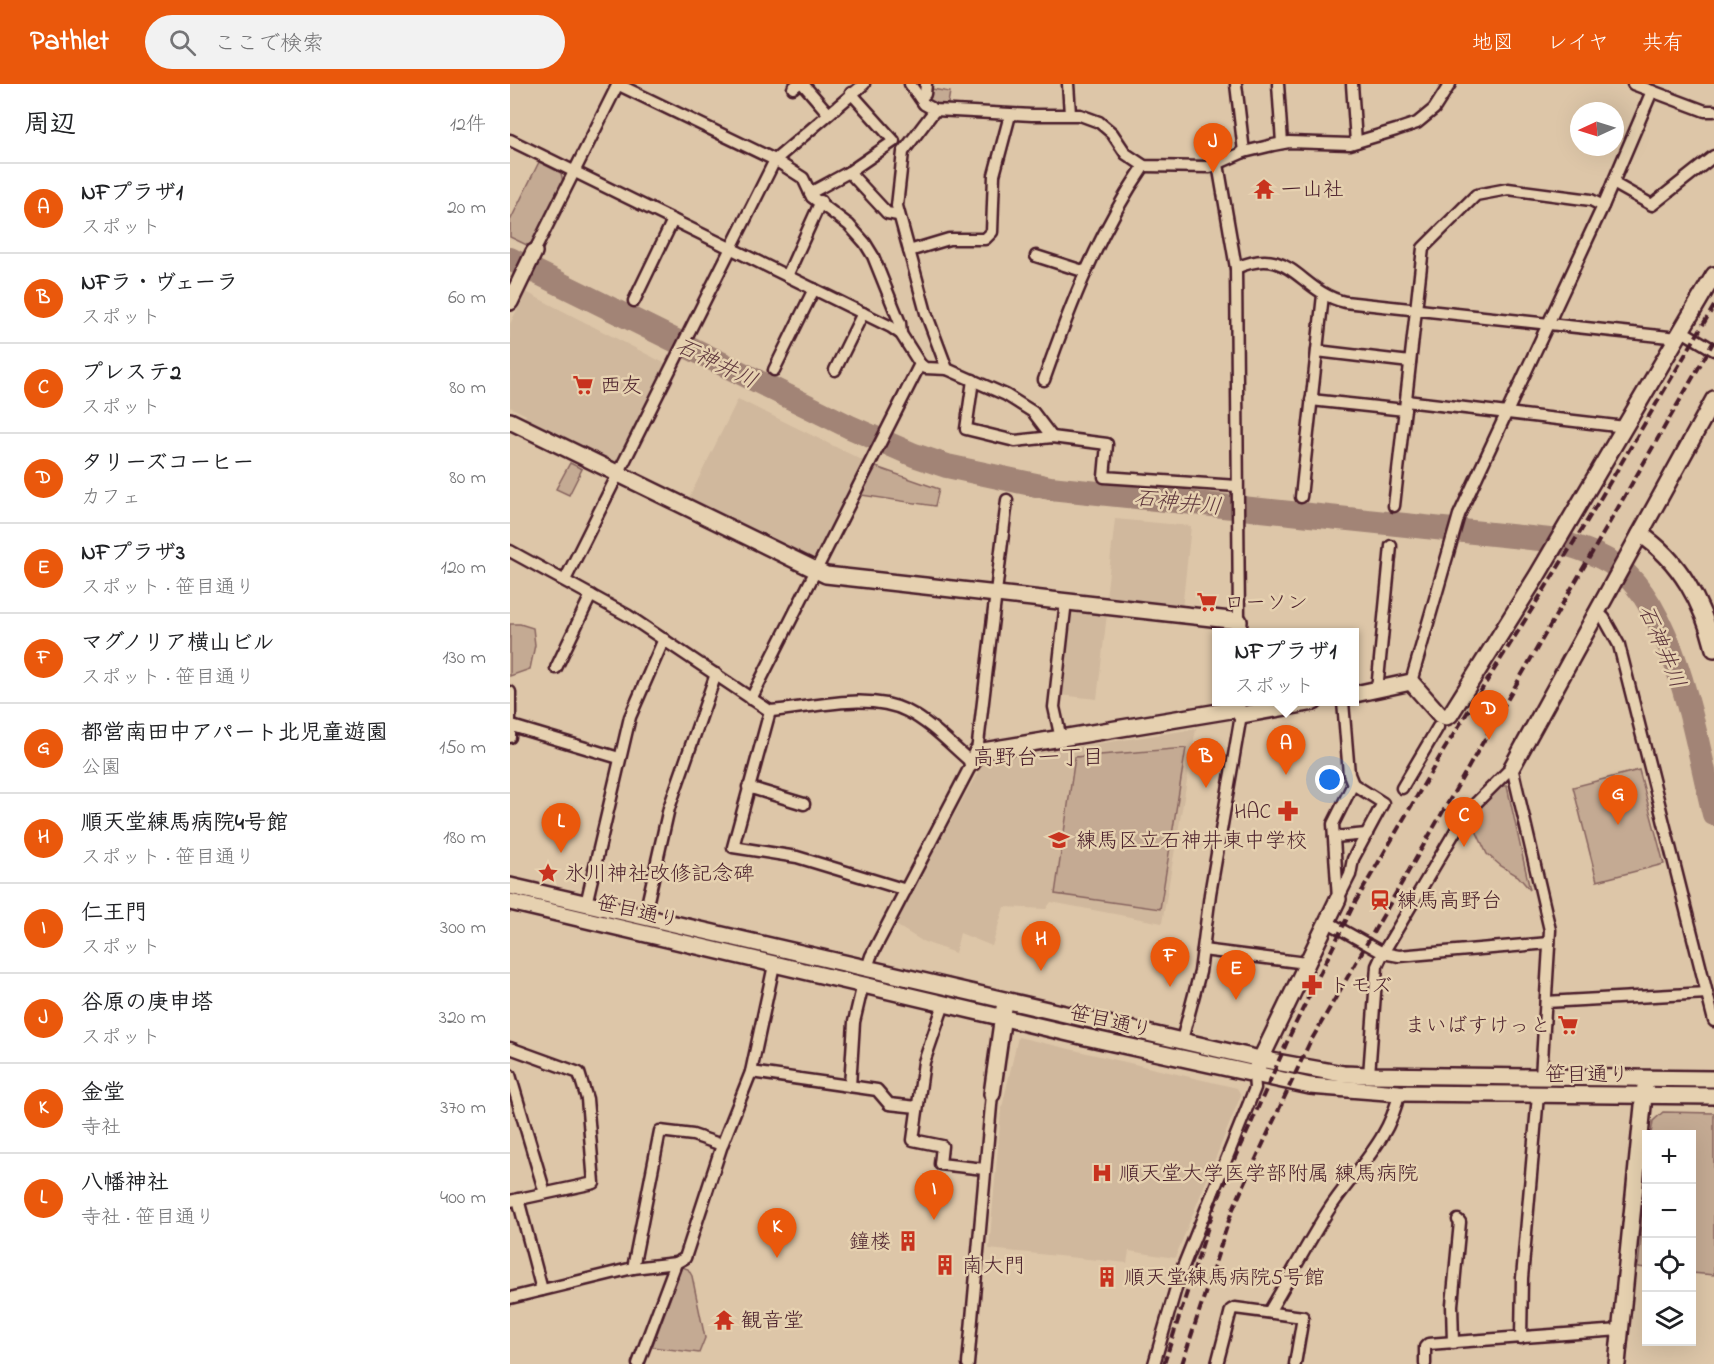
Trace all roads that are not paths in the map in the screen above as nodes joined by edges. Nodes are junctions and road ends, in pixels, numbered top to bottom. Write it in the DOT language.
graph roads {
  1 [pos="618,84"];
  2 [pos="864,84"];
  3 [pos="910,84"];
  4 [pos="926,84"];
  5 [pos="1068,84"];
  6 [pos="1236,84"];
  7 [pos="1278,84"];
  8 [pos="1352,84"];
  9 [pos="1450,84"];
  10 [pos="1633,84"];
  11 [pos="798,85"];
  12 [pos="1652,92"];
  13 [pos="851,93"];
  14 [pos="920,98"];
  15 [pos="935,110"];
  16 [pos="1714,111"];
  17 [pos="828,113"];
  18 [pos="1070,114"];
  19 [pos="1010,115"];
  20 [pos="510,140"];
  21 [pos="1356,142"];
  22 [pos="1282,143"];
  23 [pos="1244,152"];
  24 [pos="1714,156"];
  25 [pos="775,160"];
  26 [pos="1218,164"];
  27 [pos="1144,166"];
  28 [pos="574,172"];
  29 [pos="849,172"];
  30 [pos="1613,183"];
  31 [pos="810,193"];
  32 [pos="821,201"];
  33 [pos="1603,206"];
  34 [pos="898,215"];
  35 [pos="673,220"];
  36 [pos="731,248"];
  37 [pos="909,251"];
  38 [pos="534,253"];
  39 [pos="1036,256"];
  40 [pos="1236,268"];
  41 [pos="1086,272"];
  42 [pos="1714,275"];
  43 [pos="787,276"];
  44 [pos="814,289"];
  45 [pos="1323,295"];
  46 [pos="634,301"];
  47 [pos="510,302"];
  48 [pos="1416,310"];
  49 [pos="863,313"];
  50 [pos="1548,325"];
  51 [pos="901,334"];
  52 [pos="1680,334"];
  53 [pos="1714,350"];
  54 [pos="1317,351"];
  55 [pos="1410,362"];
  56 [pos="920,364"];
  57 [pos="947,369"];
  58 [pos="774,370"];
  59 [pos="835,370"];
  60 [pos="973,380"];
  61 [pos="1044,380"];
  62 [pos="1714,399"];
  63 [pos="1311,400"];
  64 [pos="1405,406"];
  65 [pos="1506,413"];
  66 [pos="510,421"];
  67 [pos="1625,427"];
  68 [pos="1052,436"];
  69 [pos="618,474"];
  70 [pos="1237,488"];
  71 [pos="1301,497"];
  72 [pos="1007,500"];
  73 [pos="1394,506"];
  74 [pos="1640,534"];
  75 [pos="1391,546"];
  76 [pos="510,551"];
  77 [pos="815,570"];
  78 [pos="565,580"];
  79 [pos="996,593"];
  80 [pos="591,595"];
  81 [pos="1066,601"];
  82 [pos="1597,612"];
  83 [pos="1238,627"];
  84 [pos="664,639"];
  85 [pos="1714,649"];
  86 [pos="556,668"];
  87 [pos="716,674"];
  88 [pos="1410,682"];
  89 [pos="1377,690"];
  90 [pos="510,692"];
  91 [pos="1359,693"];
  92 [pos="751,699"];
  93 [pos="1271,706"];
  94 [pos="1343,706"];
  95 [pos="1238,709"];
  96 [pos="770,711"];
  97 [pos="1438,727"];
  98 [pos="511,731"];
  99 [pos="1061,739"];
  100 [pos="619,758"];
  101 [pos="975,758"];
  102 [pos="1512,768"];
  103 [pos="1353,784"];
  104 [pos="748,787"];
  105 [pos="1402,788"];
  106 [pos="804,804"];
  107 [pos="1367,834"];
  108 [pos="1334,837"];
  109 [pos="510,886"];
  110 [pos="906,891"];
  111 [pos="1338,899"];
  112 [pos="510,902"];
  113 [pos="586,904"];
  114 [pos="644,918"];
  115 [pos="1326,921"];
  116 [pos="1549,943"];
  117 [pos="1203,950"];
  118 [pos="1383,953"];
  119 [pos="1306,963"];
  120 [pos="774,965"];
  121 [pos="867,968"];
  122 [pos="863,984"];
  123 [pos="1707,993"];
  124 [pos="1006,1000"];
  125 [pos="1546,1002"];
  126 [pos="944,1004"];
  127 [pos="1002,1017"];
  128 [pos="1714,1021"];
  129 [pos="1182,1040"];
  130 [pos="510,1048"];
  131 [pos="1260,1059"];
  132 [pos="752,1072"];
  133 [pos="510,1075"];
  134 [pos="1254,1075"];
  135 [pos="1369,1075"];
  136 [pos="1541,1077"];
  137 [pos="1646,1078"];
  138 [pos="1714,1079"];
  139 [pos="850,1086"];
  140 [pos="1399,1093"];
  141 [pos="992,1094"];
  142 [pos="1538,1095"];
  143 [pos="1644,1095"];
  144 [pos="1714,1096"];
  145 [pos="917,1107"];
  146 [pos="722,1145"];
  147 [pos="984,1169"];
  148 [pos="545,1193"];
  149 [pos="514,1200"];
  150 [pos="1458,1220"];
  151 [pos="676,1263"];
  152 [pos="633,1268"];
  153 [pos="542,1290"];
  154 [pos="510,1299"];
  155 [pos="1269,1312"];
  156 [pos="1620,1330"];
  157 [pos="1521,1338"];
  158 [pos="1453,1343"];
  159 [pos="638,1364"];
  160 [pos="968,1364"];
  161 [pos="1154,1364"];
  162 [pos="1217,1364"];
  163 [pos="1295,1364"];
  164 [pos="1425,1364"];
  165 [pos="1617,1364"];
  1 -- 25 [label="street"];
  1 -- 28 [label="street"];
  2 -- 13 [label="street"];
  3 -- 14 [label="street"];
  4 -- 14 [label="street"];
  5 -- 18 [label="street"];
  6 -- 23 [label="street"];
  7 -- 22 [label="street"];
  8 -- 21 [label="street"];
  9 -- 21 [label="street"];
  10 -- 12 [label="street"];
  11 -- 17 [label="street"];
  12 -- 16 [label="street"];
  12 -- 30 [label="street"];
  13 -- 17 [label="street"];
  13 -- 29 [label="street"];
  14 -- 15 [label="street"];
  15 -- 19 [label="street"];
  15 -- 34 [label="street"];
  17 -- 25 [label="street"];
  18 -- 19 [label="street"];
  18 -- 27 [label="street"];
  19 -- 37 [label="street"];
  20 -- 28 [label="street"];
  21 -- 22 [label="street"];
  22 -- 23 [label="street"];
  23 -- 26 [label="street"];
  24 -- 30 [label="street"];
  25 -- 31 [label="street"];
  25 -- 36 [label="street"];
  26 -- 27 [label="street"];
  26 -- 40 [label="street"];
  27 -- 41 [label="street"];
  28 -- 35 [label="street"];
  28 -- 38 [label="street"];
  29 -- 31 [label="street"];
  29 -- 34 [label="street"];
  30 -- 33 [label="street"];
  31 -- 32 [label="street"];
  32 -- 43 [label="street"];
  32 -- 51 [label="street"];
  33 -- 48 [label="street"];
  33 -- 50 [label="street"];
  34 -- 37 [label="street"];
  35 -- 36 [label="street"];
  35 -- 46 [label="street"];
  36 -- 43 [label="street"];
  36 -- 69 [label="street"];
  37 -- 57 [label="street"];
  38 -- 47 [label="street"];
  39 -- 41 [label="street"];
  40 -- 45 [label="street"];
  40 -- 70 [label="street"];
  41 -- 61 [label="street"];
  42 -- 52 [label="street"];
  43 -- 44 [label="street"];
  44 -- 49 [label="street"];
  44 -- 58 [label="street"];
  45 -- 48 [label="street"];
  45 -- 54 [label="street"];
  48 -- 50 [label="street"];
  48 -- 55 [label="street"];
  49 -- 51 [label="street"];
  49 -- 59 [label="street"];
  50 -- 52 [label="street"];
  50 -- 65 [label="street"];
  51 -- 56 [label="street"];
  52 -- 53 [label="street"];
  52 -- 67 [label="street"];
  54 -- 55 [label="street"];
  54 -- 63 [label="street"];
  55 -- 64 [label="street"];
  56 -- 57 [label="street"];
  56 -- 77 [label="street"];
  57 -- 60 [label="street"];
  60 -- 68 [label="street"];
  60 -- 68 [label="street"];
  62 -- 74 [label="street"];
  63 -- 64 [label="street"];
  63 -- 71 [label="street"];
  64 -- 65 [label="street"];
  64 -- 73 [label="street"];
  65 -- 67 [label="street"];
  65 -- 88 [label="street"];
  66 -- 69 [label="street"];
  67 -- 88 [label="street"];
  68 -- 70 [label="street"];
  69 -- 77 [label="street"];
  69 -- 78 [label="street"];
  70 -- 83 [label="street"];
  72 -- 79 [label="street"];
  74 -- 82 [label="street"];
  74 -- 85 [label="street"];
  75 -- 89 [label="street"];
  76 -- 78 [label="street"];
  77 -- 79 [label="street"];
  77 -- 92 [label="street"];
  78 -- 80 [label="street"];
  79 -- 81 [label="street"];
  79 -- 101 [label="street"];
  80 -- 84 [label="street"];
  80 -- 86 [label="street"];
  81 -- 83 [label="street"];
  81 -- 99 [label="street"];
  82 -- 102 [label="street"];
  82 -- 123 [label="street"];
  84 -- 87 [label="street"];
  84 -- 100 [label="street"];
  87 -- 92 [label="street"];
  87 -- 114 [label="street"];
  88 -- 89 [label="street"];
  89 -- 91 [label="street"];
  90 -- 98 [label="street"];
  92 -- 96 [label="street"];
  93 -- 95 [label="street"];
  94 -- 103 [label="street"];
  95 -- 99 [label="street"];
  95 -- 117 [label="street"];
  96 -- 101 [label="street"];
  96 -- 104 [label="street"];
  97 -- 105 [label="street"];
  98 -- 100 [label="street"];
  99 -- 101 [label="street"];
  100 -- 113 [label="street"];
  101 -- 110 [label="street"];
  102 -- 116 [label="street"];
  102 -- 118 [label="street"];
  103 -- 107 [label="street"];
  103 -- 108 [label="street"];
  104 -- 106 [label="street"];
  104 -- 110 [label="street"];
  107 -- 108 [label="street"];
  107 -- 111 [label="street"];
  108 -- 111 [label="street"];
  109 -- 113 [label="street, 笹目通り"];
  110 -- 121 [label="street"];
  111 -- 115 [label="street"];
  112 -- 120 [label="street, 笹目通り"];
  113 -- 114 [label="street, 笹目通り"];
  114 -- 121 [label="street, 笹目通り"];
  115 -- 118 [label="street"];
  115 -- 119 [label="street"];
  116 -- 118 [label="street"];
  116 -- 125 [label="street"];
  117 -- 119 [label="street"];
  117 -- 129 [label="street"];
  118 -- 135 [label="street"];
  119 -- 131 [label="street"];
  120 -- 122 [label="street, 笹目通り"];
  120 -- 132 [label="street"];
  121 -- 124 [label="street, 笹目通り"];
  122 -- 126 [label="street, 笹目通り"];
  122 -- 139 [label="street"];
  123 -- 125 [label="street"];
  123 -- 128 [label="street"];
  124 -- 127 [label="street"];
  124 -- 129 [label="street, 笹目通り"];
  125 -- 136 [label="street"];
  126 -- 127 [label="street, 笹目通り"];
  126 -- 145 [label="street"];
  127 -- 134 [label="street, 笹目通り"];
  127 -- 141 [label="street"];
  129 -- 131 [label="street, 笹目通り"];
  130 -- 148 [label="street"];
  131 -- 134 [label="street"];
  131 -- 135 [label="street, 笹目通り"];
  132 -- 139 [label="street"];
  132 -- 146 [label="street"];
  133 -- 148 [label="street"];
  134 -- 140 [label="street, 笹目通り"];
  134 -- 161 [label="street"];
  135 -- 136 [label="street, 笹目通り"];
  136 -- 137 [label="street, 笹目通り"];
  137 -- 138 [label="street, 笹目通り"];
  137 -- 143 [label="street"];
  139 -- 145 [label="street"];
  140 -- 142 [label="street, 笹目通り"];
  140 -- 155 [label="street"];
  141 -- 147 [label="street"];
  142 -- 143 [label="street, 笹目通り"];
  142 -- 157 [label="street"];
  143 -- 144 [label="street, 笹目通り"];
  143 -- 156 [label="street"];
  145 -- 147 [label="street"];
  146 -- 151 [label="street"];
  146 -- 152 [label="street"];
  147 -- 160 [label="street"];
  148 -- 149 [label="street"];
  149 -- 153 [label="street"];
  150 -- 158 [label="street"];
  151 -- 152 [label="street"];
  151 -- 159 [label="street"];
  152 -- 153 [label="street"];
  153 -- 154 [label="street"];
  155 -- 162 [label="street"];
  155 -- 163 [label="street"];
  156 -- 157 [label="street"];
  156 -- 165 [label="street"];
  157 -- 158 [label="street"];
  158 -- 164 [label="street"];
}
